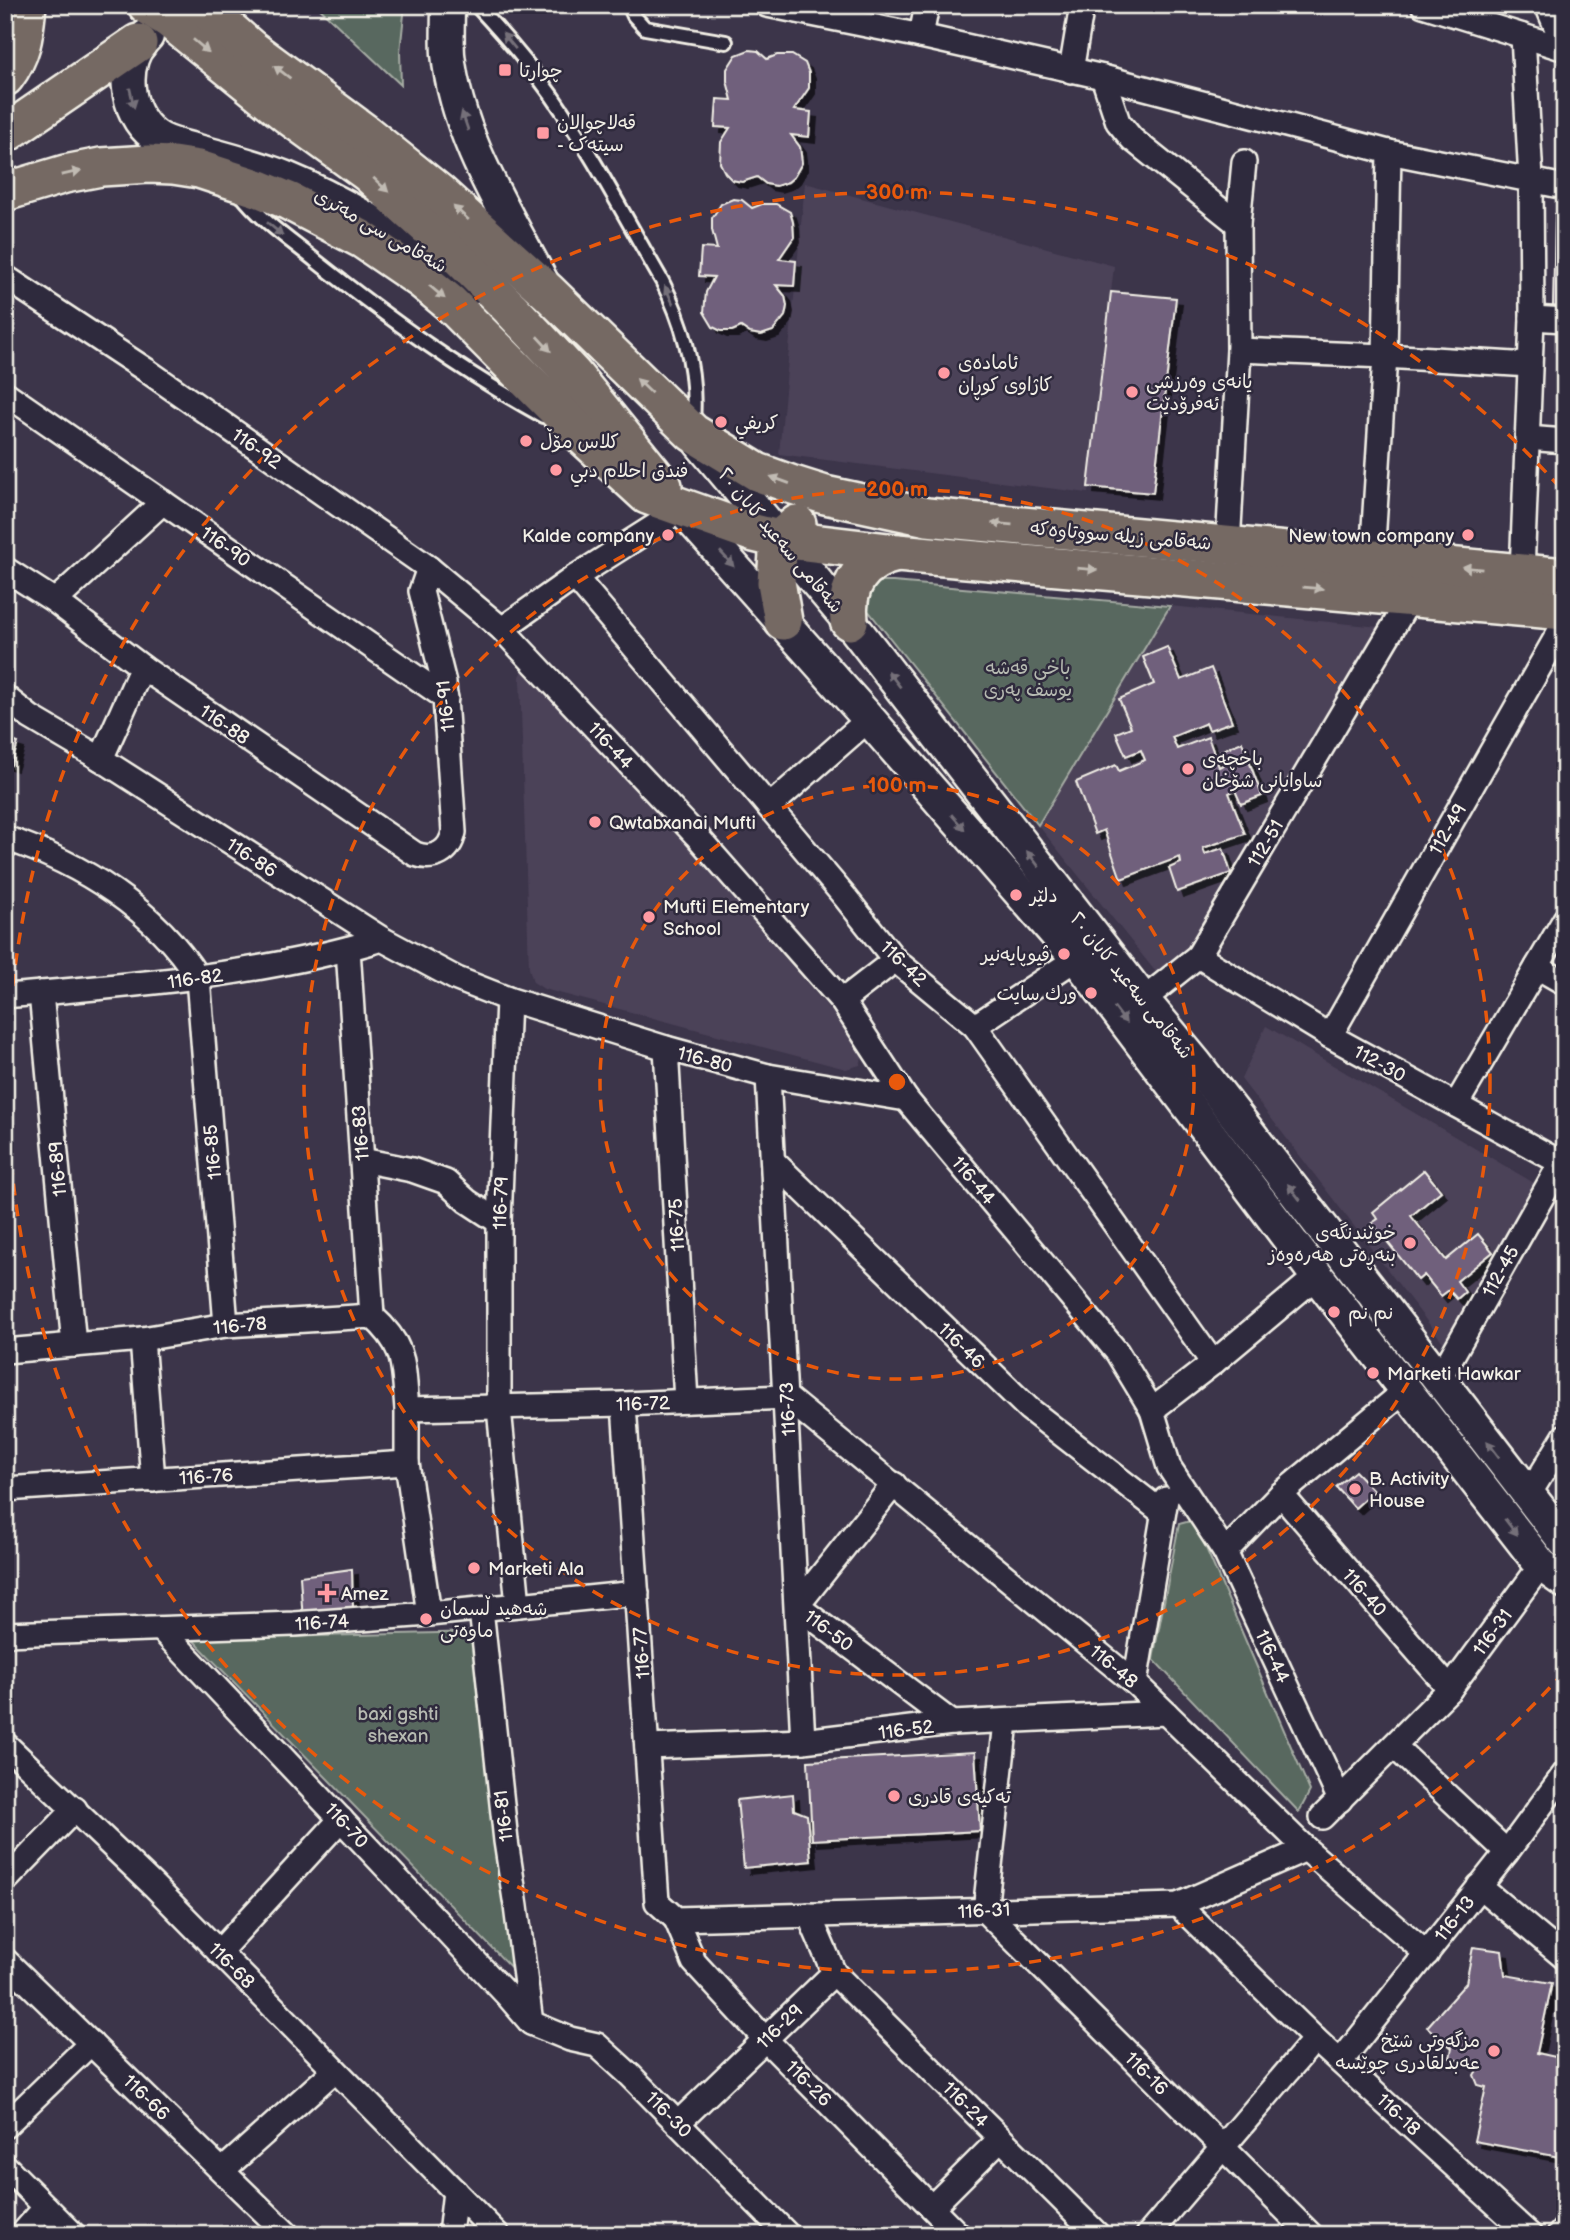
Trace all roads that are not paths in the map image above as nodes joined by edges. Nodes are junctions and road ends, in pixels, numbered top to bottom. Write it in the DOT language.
graph roads {
  1 [pos="27,5"];
  2 [pos="201,5"];
  3 [pos="448,5"];
  4 [pos="476,5"];
  5 [pos="629,5"];
  6 [pos="927,5"];
  7 [pos="1082,5"];
  8 [pos="1423,5"];
  9 [pos="1547,5"];
  10 [pos="774,6"];
  11 [pos="1453,10"];
  12 [pos="144,28"];
  13 [pos="921,36"];
  14 [pos="1523,36"];
  15 [pos="726,42"];
  16 [pos="1565,48"];
  17 [pos="1070,71"];
  18 [pos="1103,77"];
  19 [pos="5,78"];
  20 [pos="5,134"];
  21 [pos="1389,152"];
  22 [pos="1244,162"];
  23 [pos="230,178"];
  24 [pos="1531,179"];
  25 [pos="1565,187"];
  26 [pos="5,192"];
  27 [pos="1238,224"];
  28 [pos="5,276"];
  29 [pos="548,292"];
  30 [pos="510,308"];
  31 [pos="1532,318"];
  32 [pos="1565,320"];
  33 [pos="1239,350"];
  34 [pos="1385,356"];
  35 [pos="1530,365"];
  36 [pos="5,393"];
  37 [pos="693,433"];
  38 [pos="584,437"];
  39 [pos="1527,438"];
  40 [pos="1565,441"];
  41 [pos="163,502"];
  42 [pos="681,509"];
  43 [pos="927,517"];
  44 [pos="779,539"];
  45 [pos="1170,539"];
  46 [pos="1228,545"];
  47 [pos="897,553"];
  48 [pos="1372,558"];
  49 [pos="429,568"];
  50 [pos="5,569"];
  51 [pos="1522,573"];
  52 [pos="1167,575"];
  53 [pos="575,577"];
  54 [pos="1565,577"];
  55 [pos="1411,597"];
  56 [pos="55,601"];
  57 [pos="1565,611"];
  58 [pos="783,621"];
  59 [pos="849,621"];
  60 [pos="1565,622"];
  61 [pos="502,629"];
  62 [pos="142,667"];
  63 [pos="5,697"];
  64 [pos="446,698"];
  65 [pos="5,712"];
  66 [pos="30,717"];
  67 [pos="870,719"];
  68 [pos="101,760"];
  69 [pos="769,807"];
  70 [pos="5,838"];
  71 [pos="450,846"];
  72 [pos="1565,919"];
  73 [pos="382,939"];
  74 [pos="348,949"];
  75 [pos="1198,956"];
  76 [pos="1077,958"];
  77 [pos="895,960"];
  78 [pos="1537,967"];
  79 [pos="198,978"];
  80 [pos="1565,983"];
  81 [pos="41,993"];
  82 [pos="5,996"];
  83 [pos="508,999"];
  84 [pos="1143,1000"];
  85 [pos="842,1001"];
  86 [pos="975,1026"];
  87 [pos="1330,1036"];
  88 [pos="666,1048"];
  89 [pos="1183,1073"];
  90 [pos="768,1076"];
  91 [pos="906,1099"];
  92 [pos="1456,1105"];
  93 [pos="362,1160"];
  94 [pos="775,1163"];
  95 [pos="1563,1164"];
  96 [pos="499,1223"];
  97 [pos="1317,1276"];
  98 [pos="372,1316"];
  99 [pos="226,1325"];
  100 [pos="142,1339"];
  101 [pos="74,1345"];
  102 [pos="5,1351"];
  103 [pos="1213,1363"];
  104 [pos="1439,1379"];
  105 [pos="1406,1390"];
  106 [pos="786,1396"];
  107 [pos="686,1401"];
  108 [pos="624,1404"];
  109 [pos="499,1408"];
  110 [pos="407,1409"];
  111 [pos="1152,1410"];
  112 [pos="1565,1436"];
  113 [pos="407,1463"];
  114 [pos="1169,1466"];
  115 [pos="153,1480"];
  116 [pos="894,1484"];
  117 [pos="5,1489"];
  118 [pos="1281,1494"];
  119 [pos="1528,1496"];
  120 [pos="1163,1513"];
  121 [pos="1565,1542"];
  122 [pos="1225,1552"];
  123 [pos="1553,1574"];
  124 [pos="637,1593"];
  125 [pos="518,1605"];
  126 [pos="797,1606"];
  127 [pos="481,1609"];
  128 [pos="429,1614"];
  129 [pos="161,1629"];
  130 [pos="5,1634"];
  131 [pos="1135,1683"];
  132 [pos="1450,1689"];
  133 [pos="1166,1713"];
  134 [pos="1006,1722"];
  135 [pos="952,1723"];
  136 [pos="803,1741"];
  137 [pos="5,1744"];
  138 [pos="1394,1746"];
  139 [pos="647,1747"];
  140 [pos="1563,1778"];
  141 [pos="1340,1800"];
  142 [pos="75,1810"];
  143 [pos="1322,1817"];
  144 [pos="341,1819"];
  145 [pos="1306,1849"];
  146 [pos="1507,1852"];
  147 [pos="5,1881"];
  148 [pos="1479,1886"];
  149 [pos="1178,1905"];
  150 [pos="985,1910"];
  151 [pos="809,1915"];
  152 [pos="676,1919"];
  153 [pos="219,1952"];
  154 [pos="1427,1954"];
  155 [pos="1565,1958"];
  156 [pos="5,1961"];
  157 [pos="835,1973"];
  158 [pos="531,2023"];
  159 [pos="765,2039"];
  160 [pos="1315,2039"];
  161 [pos="91,2043"];
  162 [pos="1341,2061"];
  163 [pos="335,2070"];
  164 [pos="678,2123"];
  165 [pos="5,2126"];
  166 [pos="1000,2138"];
  167 [pos="1223,2149"];
  168 [pos="5,2166"];
  169 [pos="222,2170"];
  170 [pos="455,2191"];
  171 [pos="46,2207"];
  172 [pos="932,2207"];
  173 [pos="1565,2228"];
  174 [pos="22,2235"];
  175 [pos="74,2235"];
  176 [pos="288,2235"];
  177 [pos="450,2235"];
  178 [pos="498,2235"];
  179 [pos="789,2235"];
  180 [pos="959,2235"];
  181 [pos="1097,2235"];
  182 [pos="1148,2235"];
  183 [pos="1311,2235"];
  184 [pos="1530,2235"];
  185 [pos="1559,2235"];
  1 -- 19 [label="main road"];
  29 -- 2 [label="main road, شەقامی زیلە سووتاوەکە, one-way"];
  29 -- 3 [label="main road, one-way"];
  37 -- 4 [label="lane, one-way"];
  5 -- 15 [label="lane"];
  6 -- 13 [label="street"];
  7 -- 17 [label="street"];
  8 -- 11 [label="street"];
  9 -- 16 [label="street"];
  10 -- 13 [label="street"];
  11 -- 14 [label="street"];
  12 -- 20 [label="main road"];
  12 -- 30 [label="main road, one-way"];
  12 -- 30 [label="main road, شەقامی سی مەتری, one-way"];
  13 -- 17 [label="street"];
  14 -- 16 [label="street"];
  14 -- 24 [label="street"];
  17 -- 18 [label="street"];
  18 -- 21 [label="street"];
  18 -- 27 [label="street"];
  21 -- 24 [label="street"];
  21 -- 34 [label="street"];
  22 -- 27 [label="street"];
  26 -- 23 [label="main road, شەقامی زیلە سووتاوەکە, one-way"];
  23 -- 38 [label="lane, one-way"];
  23 -- 38 [label="main road, شەقامی زیلە سووتاوەکە, one-way"];
  24 -- 25 [label="street"];
  24 -- 31 [label="street"];
  27 -- 33 [label="street"];
  28 -- 49 [label="street, 116-92"];
  37 -- 29 [label="main road, شەقامی زیلە سووتاوەکە, one-way"];
  30 -- 42 [label="main road, one-way"];
  31 -- 32 [label="street"];
  31 -- 35 [label="street"];
  33 -- 34 [label="street"];
  33 -- 46 [label="street"];
  34 -- 35 [label="street"];
  34 -- 48 [label="street"];
  35 -- 39 [label="street"];
  36 -- 41 [label="street, 116-90"];
  43 -- 37 [label="main road, شەقامی زیلە سووتاوەکە, one-way"];
  37 -- 44 [label="main road, شەقامی سەعید کابان ٢٠"];
  38 -- 42 [label="main road, شەقامی زیلە سووتاوەکە"];
  39 -- 40 [label="street"];
  39 -- 51 [label="street"];
  41 -- 56 [label="street"];
  41 -- 64 [label="street, 116-90"];
  42 -- 44 [label="main road, شەقامی زیلە سووتاوەکە"];
  42 -- 53 [label="street"];
  42 -- 58 [label="main road, شەقامی سەعید کابان ٢٠, one-way"];
  43 -- 44 [label="main road"];
  45 -- 43 [label="main road, شەقامی زیلە سووتاوەکە, one-way"];
  44 -- 47 [label="main road, شەقامی زیلە سووتاوەکە"];
  44 -- 58 [label="main road"];
  44 -- 59 [label="main road, شەقامی سەعید کابان ٢٠"];
  45 -- 46 [label="main road, شەقامی زیلە سووتاوەکە"];
  45 -- 52 [label="main road"];
  46 -- 48 [label="main road, شەقامی زیلە سووتاوەکە"];
  47 -- 52 [label="main road, شەقامی زیلە سووتاوەکە, one-way"];
  47 -- 59 [label="main road"];
  51 -- 48 [label="main road, شەقامی زیلە سووتاوەکە, one-way"];
  49 -- 61 [label="street, 116-92"];
  49 -- 64 [label="street, 116-91"];
  50 -- 56 [label="street, 116-88"];
  51 -- 54 [label="main road, شەقامی زیلە سووتاوەکە"];
  52 -- 55 [label="main road, شەقامی زیلە سووتاوەکە, one-way"];
  53 -- 61 [label="street"];
  53 -- 69 [label="street, 116-42"];
  55 -- 57 [label="main road, شەقامی زیلە سووتاوەکە"];
  55 -- 75 [label="street, 112-51"];
  56 -- 62 [label="street, 116-88"];
  58 -- 67 [label="main road, شەقامی سەعید کابان ٢٠"];
  84 -- 59 [label="main road, شەقامی سەعید کابان ٢٠, one-way"];
  60 -- 87 [label="street, 112-49"];
  61 -- 85 [label="street, 116-44"];
  62 -- 68 [label="street"];
  62 -- 71 [label="street, 116-88"];
  63 -- 66 [label="street, 116-86"];
  64 -- 71 [label="street, 116-91"];
  65 -- 66 [label="street"];
  66 -- 68 [label="street, 116-86"];
  67 -- 69 [label="street"];
  67 -- 76 [label="main road, شەقامی سەعید کابان ٢٠, one-way"];
  68 -- 73 [label="street, 116-86"];
  69 -- 77 [label="street, 116-42"];
  70 -- 79 [label="street"];
  72 -- 78 [label="street"];
  73 -- 74 [label="street, 116-82"];
  73 -- 83 [label="street, 116-86"];
  74 -- 79 [label="street, 116-82"];
  74 -- 93 [label="street, 116-83"];
  75 -- 84 [label="street, 112-51"];
  75 -- 87 [label="street, 112-30"];
  76 -- 86 [label="street"];
  76 -- 89 [label="main road, شەقامی سەعید کابان ٢٠, one-way"];
  77 -- 85 [label="street"];
  77 -- 86 [label="street, 116-42"];
  78 -- 80 [label="street"];
  78 -- 92 [label="street"];
  79 -- 81 [label="street, 116-82"];
  79 -- 99 [label="street, 116-85"];
  81 -- 82 [label="street, 116-82"];
  81 -- 101 [label="street, 116-89"];
  83 -- 88 [label="street, 116-80"];
  83 -- 96 [label="street, 116-79"];
  84 -- 89 [label="main road, شەقامی سەعید کابان ٢٠"];
  85 -- 91 [label="street, 116-44"];
  86 -- 103 [label="street, 116-42"];
  87 -- 92 [label="street, 112-30"];
  88 -- 90 [label="street, 116-80"];
  88 -- 107 [label="street, 116-75"];
  89 -- 97 [label="main road, شەقامی سەعید کابان ٢٠"];
  104 -- 89 [label="main road, شەقامی سەعید کابان ٢٠, one-way"];
  90 -- 91 [label="street, 116-80"];
  90 -- 94 [label="street, 116-73"];
  91 -- 111 [label="street, 116-44"];
  92 -- 95 [label="street, 112-30"];
  93 -- 96 [label="street"];
  93 -- 98 [label="street, 116-83"];
  94 -- 106 [label="street, 116-73"];
  94 -- 120 [label="street, 116-46"];
  95 -- 104 [label="street, 112-45"];
  96 -- 109 [label="street, 116-79"];
  97 -- 103 [label="street"];
  97 -- 105 [label="main road, شەقامی سەعید کابان ٢٠"];
  98 -- 99 [label="street, 116-78"];
  98 -- 110 [label="street"];
  99 -- 100 [label="street, 116-78"];
  100 -- 101 [label="street, 116-78"];
  100 -- 115 [label="street"];
  101 -- 102 [label="street, 116-78"];
  103 -- 111 [label="street"];
  119 -- 104 [label="main road, شەقامی سەعید کابان ٢٠, one-way"];
  105 -- 118 [label="street"];
  105 -- 123 [label="main road, شەقامی سەعید کابان ٢٠, one-way"];
  106 -- 107 [label="street, 116-72"];
  106 -- 116 [label="street, 116-48"];
  106 -- 126 [label="street, 116-73"];
  107 -- 108 [label="street, 116-72"];
  108 -- 109 [label="street, 116-72"];
  108 -- 124 [label="street, 116-77"];
  109 -- 110 [label="street"];
  109 -- 125 [label="street, 116-79"];
  110 -- 113 [label="street"];
  111 -- 114 [label="street, 116-44"];
  112 -- 119 [label="street"];
  113 -- 115 [label="street, 116-76"];
  113 -- 128 [label="street"];
  114 -- 120 [label="street"];
  114 -- 122 [label="street, 116-44"];
  115 -- 117 [label="street, 116-76"];
  116 -- 126 [label="street, 116-50"];
  116 -- 131 [label="street, 116-48"];
  118 -- 122 [label="street"];
  118 -- 132 [label="street, 116-40"];
  119 -- 121 [label="main road, شەقامی سەعید کابان ٢٠"];
  120 -- 131 [label="street"];
  122 -- 141 [label="street, 116-44"];
  123 -- 132 [label="street, 116-31"];
  124 -- 125 [label="street, 116-74"];
  124 -- 139 [label="street, 116-77"];
  125 -- 127 [label="street, 116-74"];
  126 -- 135 [label="street, 116-50"];
  126 -- 136 [label="street, 116-73"];
  127 -- 128 [label="street, 116-74"];
  127 -- 158 [label="street, 116-81"];
  128 -- 129 [label="street, 116-74"];
  129 -- 130 [label="street, 116-74"];
  129 -- 144 [label="street, 116-70"];
  131 -- 133 [label="street, 116-48"];
  132 -- 138 [label="street, 116-31"];
  133 -- 134 [label="street, 116-52"];
  133 -- 145 [label="street, 116-48"];
  134 -- 135 [label="street, 116-52"];
  134 -- 150 [label="street"];
  135 -- 136 [label="street, 116-52"];
  136 -- 139 [label="street, 116-52"];
  137 -- 142 [label="street, 116-68"];
  138 -- 141 [label="street, 116-31"];
  138 -- 146 [label="street"];
  139 -- 152 [label="street, 116-77"];
  140 -- 146 [label="street, 116-13"];
  141 -- 143 [label="street, 116-31"];
  142 -- 147 [label="street"];
  142 -- 153 [label="street, 116-68"];
  144 -- 153 [label="street"];
  144 -- 158 [label="street, 116-70"];
  145 -- 149 [label="street, 116-31"];
  145 -- 154 [label="street, 116-48"];
  146 -- 148 [label="street, 116-13"];
  148 -- 154 [label="street, 116-13"];
  148 -- 155 [label="street"];
  149 -- 150 [label="street, 116-31"];
  149 -- 160 [label="street, 116-18"];
  150 -- 151 [label="street, 116-31"];
  150 -- 167 [label="street, 116-16"];
  151 -- 152 [label="street, 116-31"];
  151 -- 157 [label="street"];
  152 -- 159 [label="street, 116-26"];
  153 -- 163 [label="street, 116-68"];
  154 -- 162 [label="street, 116-13"];
  156 -- 161 [label="street, 116-66"];
  157 -- 159 [label="street, 116-29"];
  157 -- 166 [label="street, 116-24"];
  158 -- 164 [label="street, 116-30"];
  159 -- 164 [label="street, 116-29"];
  159 -- 172 [label="street, 116-26"];
  160 -- 162 [label="street, 116-18"];
  160 -- 167 [label="street"];
  161 -- 165 [label="street"];
  161 -- 169 [label="street, 116-66"];
  162 -- 184 [label="street, 116-18"];
  163 -- 169 [label="street"];
  163 -- 170 [label="street, 116-68"];
  164 -- 179 [label="street, 116-30"];
  166 -- 172 [label="street"];
  166 -- 181 [label="street, 116-24"];
  167 -- 182 [label="street"];
  167 -- 183 [label="street, 116-16"];
  168 -- 171 [label="street"];
  169 -- 176 [label="street, 116-66"];
  170 -- 177 [label="street"];
  170 -- 178 [label="street, 116-68"];
  171 -- 174 [label="street"];
  171 -- 175 [label="street"];
  172 -- 180 [label="street, 116-26"];
  173 -- 185 [label="street"];
}
